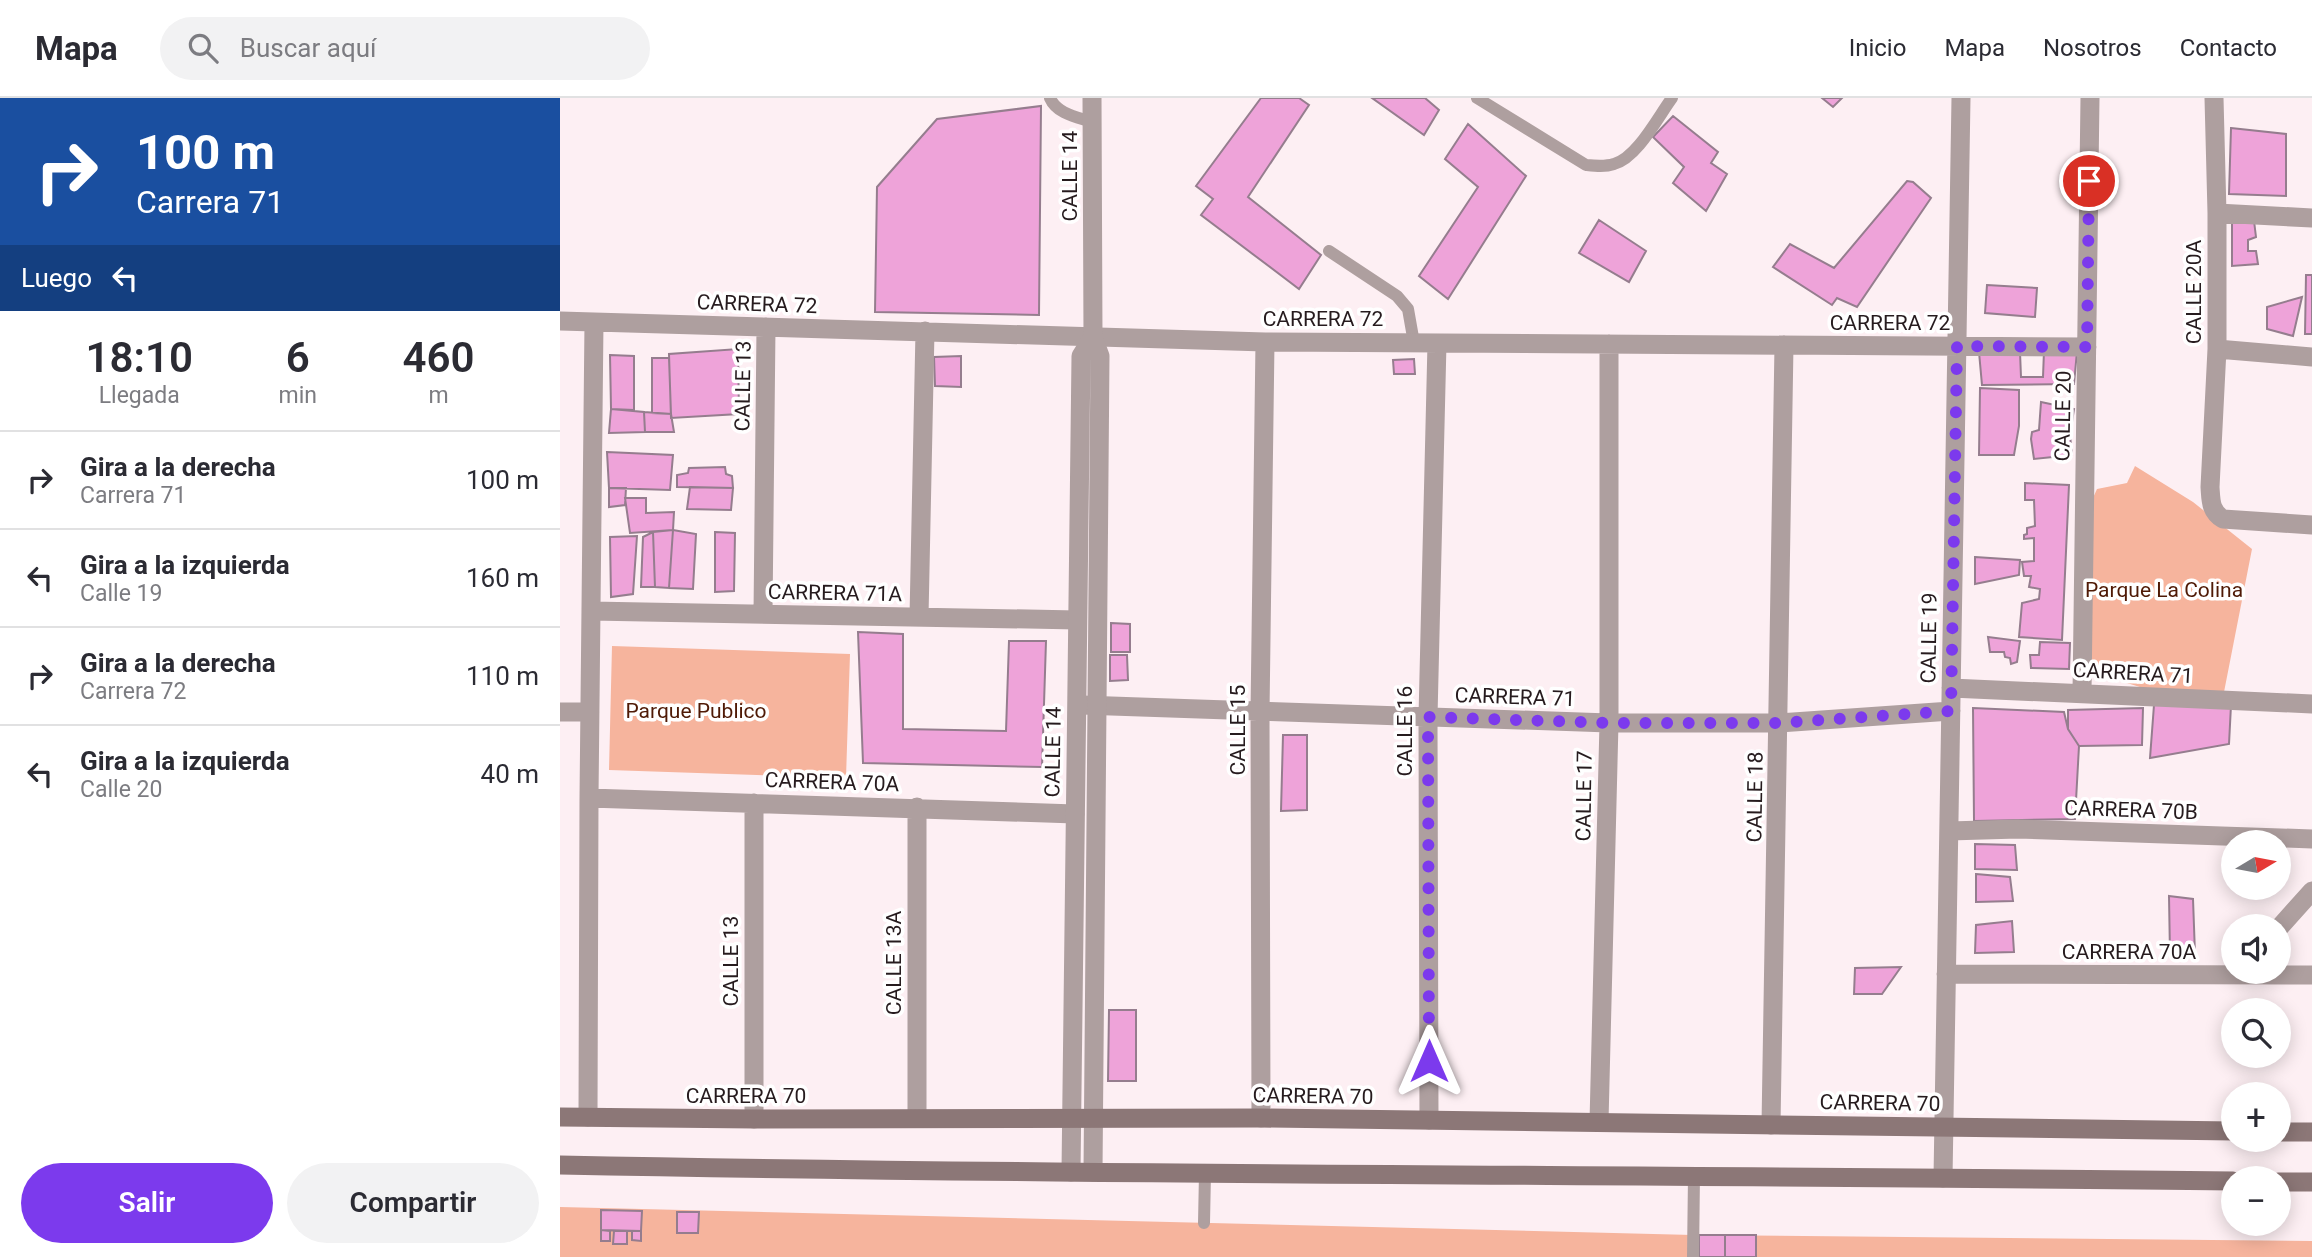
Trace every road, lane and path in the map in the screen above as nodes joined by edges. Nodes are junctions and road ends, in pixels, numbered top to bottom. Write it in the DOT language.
graph roads {
  1 [pos="1050,98"];
  2 [pos="1092,98"];
  3 [pos="1477,98"];
  4 [pos="1672,98"];
  5 [pos="1961,98"];
  6 [pos="2090,98"];
  7 [pos="2214,98"];
  8 [pos="1092,122"];
  9 [pos="2217,213"];
  10 [pos="2312,218"];
  11 [pos="1329,251"];
  12 [pos="560,321"];
  13 [pos="594,322"];
  14 [pos="766,327"];
  15 [pos="925,331"];
  16 [pos="1093,337"];
  17 [pos="1265,342"];
  18 [pos="1415,343"];
  19 [pos="1437,343"];
  20 [pos="1609,344"];
  21 [pos="1784,345"];
  22 [pos="1957,346"];
  23 [pos="2087,347"];
  24 [pos="2217,349"];
  25 [pos="2312,357"];
  26 [pos="2312,524"];
  27 [pos="591,611"];
  28 [pos="764,614"];
  29 [pos="919,617"];
  30 [pos="1077,620"];
  31 [pos="1951,688"];
  32 [pos="2082,693"];
  33 [pos="2312,704"];
  34 [pos="1087,705"];
  35 [pos="1951,711"];
  36 [pos="560,712"];
  37 [pos="590,712"];
  38 [pos="1260,712"];
  39 [pos="1428,717"];
  40 [pos="1609,723"];
  41 [pos="1779,723"];
  42 [pos="589,798"];
  43 [pos="754,803"];
  44 [pos="917,807"];
  45 [pos="1075,814"];
  46 [pos="1949,831"];
  47 [pos="2312,839"];
  48 [pos="2312,891"];
  49 [pos="2291,914"];
  50 [pos="2221,973"];
  51 [pos="1946,974"];
  52 [pos="2291,974"];
  53 [pos="2312,975"];
  54 [pos="560,1116"];
  55 [pos="588,1117"];
  56 [pos="917,1118"];
  57 [pos="1071,1118"];
  58 [pos="1093,1118"];
  59 [pos="1261,1118"];
  60 [pos="754,1119"];
  61 [pos="1429,1120"];
  62 [pos="1599,1122"];
  63 [pos="1770,1125"];
  64 [pos="1944,1127"];
  65 [pos="2221,1131"];
  66 [pos="2291,1132"];
  67 [pos="2312,1132"];
  68 [pos="560,1165"];
  69 [pos="1071,1172"];
  70 [pos="1093,1172"];
  71 [pos="1205,1173"];
  72 [pos="1694,1175"];
  73 [pos="1943,1178"];
  74 [pos="2221,1181"];
  75 [pos="2291,1182"];
  76 [pos="2312,1182"];
  77 [pos="1204,1223"];
  78 [pos="1693,1257"];
  1 -- 8 [label="lane"];
  2 -- 8 [label="street, CALLE 14"];
  3 -- 4 [label="lane"];
  5 -- 22 [label="street, CALLE 19"];
  6 -- 23 [label="street, CALLE 20"];
  7 -- 9 [label="street, CALLE 20A"];
  8 -- 16 [label="street, CALLE 14"];
  9 -- 10 [label="street"];
  9 -- 24 [label="street, CALLE 20A"];
  11 -- 18 [label="lane"];
  12 -- 13 [label="street, CARRERA 72"];
  13 -- 14 [label="street, CARRERA 72"];
  13 -- 27 [label="street"];
  14 -- 15 [label="street, CARRERA 72"];
  14 -- 28 [label="street, CALLE 13"];
  15 -- 16 [label="street, CARRERA 72"];
  15 -- 29 [label="street"];
  16 -- 17 [label="street, CARRERA 72"];
  16 -- 30 [label="street, CALLE 14"];
  16 -- 34 [label="street, CALLE 14"];
  17 -- 18 [label="street, CARRERA 72"];
  17 -- 38 [label="street, CALLE 15"];
  18 -- 19 [label="street, CARRERA 72"];
  19 -- 20 [label="street, CARRERA 72"];
  19 -- 39 [label="street, CALLE 16"];
  20 -- 21 [label="street, CARRERA 72"];
  20 -- 40 [label="street, CALLE 17"];
  21 -- 22 [label="street, CARRERA 72"];
  21 -- 41 [label="street, CALLE 18"];
  22 -- 23 [label="street, CARRERA 72"];
  22 -- 31 [label="street, CALLE 19"];
  23 -- 32 [label="street, CALLE 20"];
  24 -- 25 [label="street"];
  24 -- 26 [label="street, CALLE 20A"];
  27 -- 28 [label="street, CARRERA 71A"];
  27 -- 37 [label="street"];
  28 -- 29 [label="street, CARRERA 71A"];
  29 -- 30 [label="street, CARRERA 71A"];
  30 -- 34 [label="street, CALLE 14"];
  31 -- 32 [label="street, CARRERA 71"];
  31 -- 35 [label="street, CALLE 19"];
  32 -- 33 [label="street, CARRERA 71"];
  34 -- 38 [label="street, CARRERA 71"];
  34 -- 45 [label="street, CALLE 14"];
  34 -- 58 [label="street, CALLE 14"];
  35 -- 41 [label="street, CARRERA 71"];
  35 -- 46 [label="street, CALLE 19"];
  36 -- 37 [label="street"];
  37 -- 42 [label="street"];
  38 -- 39 [label="street, CARRERA 71"];
  38 -- 59 [label="street, CALLE 15"];
  39 -- 40 [label="street, CARRERA 71"];
  39 -- 61 [label="street, CALLE 16"];
  40 -- 41 [label="street, CARRERA 71"];
  40 -- 62 [label="street, CALLE 17"];
  41 -- 63 [label="street, CALLE 18"];
  42 -- 43 [label="street, CARRERA 70A"];
  42 -- 55 [label="street"];
  43 -- 44 [label="street, CARRERA 70A"];
  43 -- 60 [label="street, CALLE 13"];
  44 -- 45 [label="street, CARRERA 70A"];
  44 -- 56 [label="street, CALLE 13A"];
  45 -- 57 [label="street, CALLE 14"];
  46 -- 47 [label="street, CARRERA 70B"];
  46 -- 51 [label="street, CALLE 19"];
  48 -- 49 [label="street"];
  50 -- 51 [label="street, CARRERA 70A"];
  51 -- 64 [label="street, CALLE 19"];
  52 -- 53 [label="street, CARRERA 70A"];
  54 -- 55 [label="main road, CARRERA 70"];
  55 -- 60 [label="main road, CARRERA 70"];
  56 -- 57 [label="main road, CARRERA 70"];
  56 -- 60 [label="main road, CARRERA 70"];
  57 -- 58 [label="main road, CARRERA 70"];
  57 -- 69 [label="street, CALLE 14"];
  58 -- 59 [label="main road, CARRERA 70"];
  58 -- 70 [label="street, CALLE 14"];
  59 -- 61 [label="main road, CARRERA 70"];
  61 -- 62 [label="main road, CARRERA 70"];
  62 -- 63 [label="main road, CARRERA 70"];
  63 -- 64 [label="main road, CARRERA 70"];
  64 -- 65 [label="main road, CARRERA 70"];
  64 -- 73 [label="street, CALLE 19"];
  66 -- 67 [label="main road"];
  68 -- 69 [label="main road"];
  69 -- 70 [label="main road"];
  70 -- 71 [label="main road"];
  71 -- 72 [label="main road"];
  71 -- 77 [label="lane"];
  72 -- 73 [label="main road"];
  72 -- 78 [label="lane"];
  73 -- 74 [label="main road"];
  75 -- 76 [label="main road"];
}
